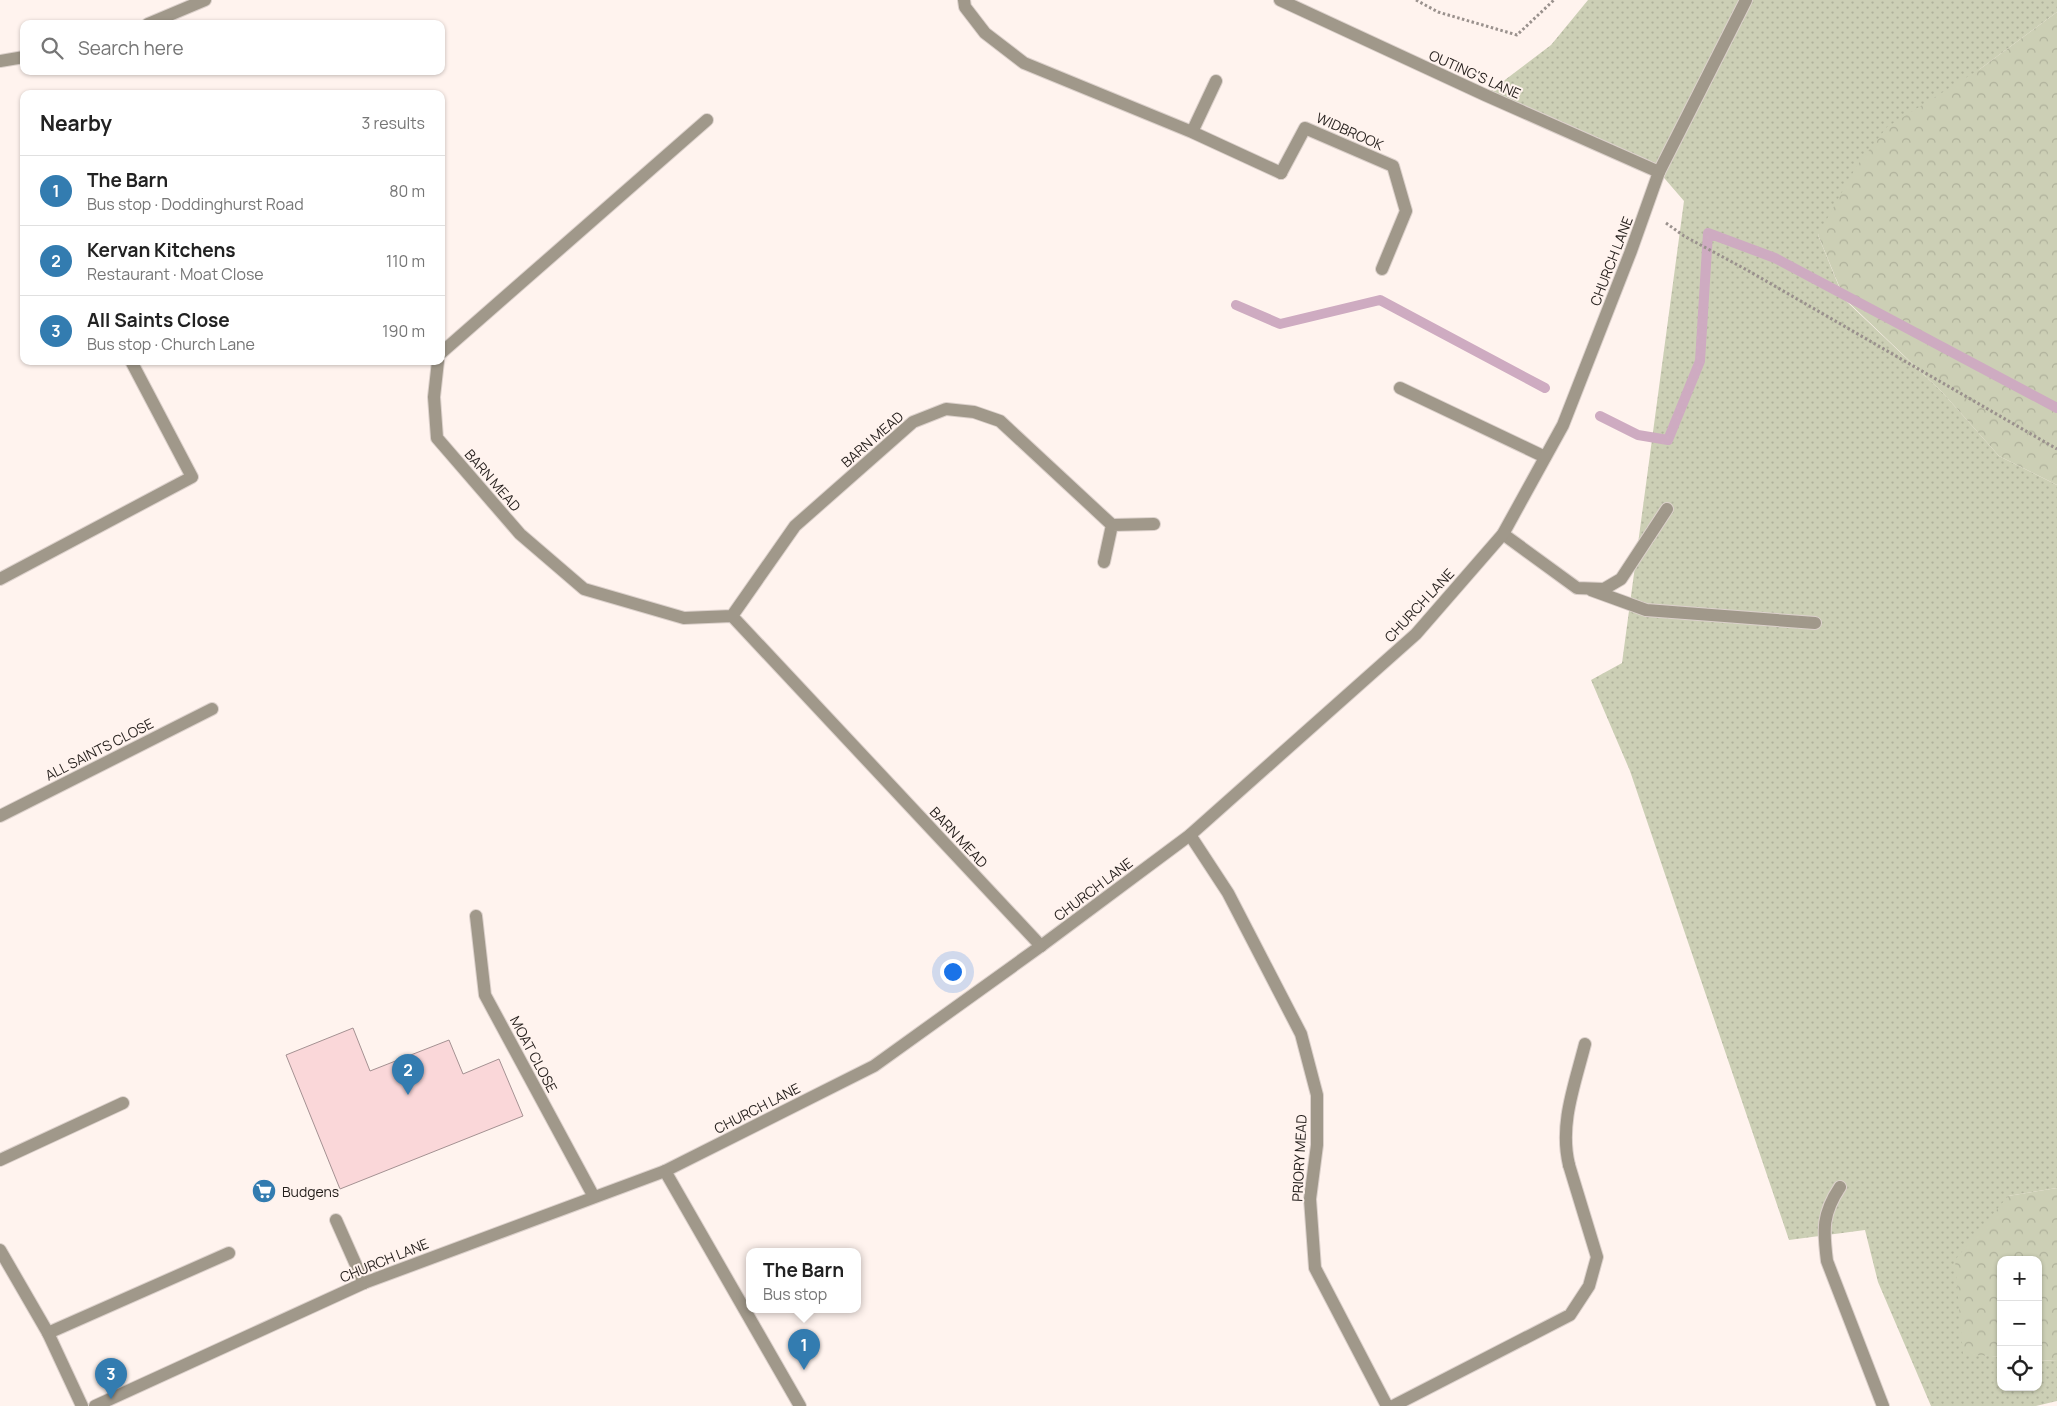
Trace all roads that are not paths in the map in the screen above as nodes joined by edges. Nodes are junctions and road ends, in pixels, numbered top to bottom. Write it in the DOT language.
graph roads {
  1 [pos="205,0"];
  2 [pos="964,0"];
  3 [pos="1280,0"];
  4 [pos="1746,0"];
  5 [pos="158,20"];
  6 [pos="20,58"];
  7 [pos="0,61"];
  8 [pos="1216,81"];
  9 [pos="707,120"];
  10 [pos="1192,132"];
  11 [pos="1659,172"];
  12 [pos="1382,268"];
  13 [pos="445,349"];
  14 [pos="133,365"];
  15 [pos="438,365"];
  16 [pos="1400,388"];
  17 [pos="1545,458"];
  18 [pos="1667,509"];
  19 [pos="1154,524"];
  20 [pos="1112,525"];
  21 [pos="1503,534"];
  22 [pos="1104,562"];
  23 [pos="0,579"];
  24 [pos="1591,590"];
  25 [pos="732,616"];
  26 [pos="1815,623"];
  27 [pos="212,709"];
  28 [pos="0,816"];
  29 [pos="1190,835"];
  30 [pos="476,916"];
  31 [pos="1041,946"];
  32 [pos="1585,1044"];
  33 [pos="123,1103"];
  34 [pos="0,1160"];
  35 [pos="666,1172"];
  36 [pos="1840,1187"];
  37 [pos="594,1197"];
  38 [pos="336,1220"];
  39 [pos="0,1250"];
  40 [pos="229,1254"];
  41 [pos="364,1283"];
  42 [pos="746,1312"];
  43 [pos="747,1313"];
  44 [pos="48,1333"];
  45 [pos="111,1402"];
  46 [pos="82,1406"];
  47 [pos="95,1406"];
  48 [pos="800,1406"];
  49 [pos="1387,1406"];
  50 [pos="1393,1406"];
  51 [pos="1883,1406"];
  1 -- 5 [label="street"];
  2 -- 10 [label="street, WIDBROOK"];
  3 -- 11 [label="street, OUTING'S LANE"];
  4 -- 11 [label="street, CHURCH LANE"];
  6 -- 7 [label="street"];
  8 -- 10 [label="street"];
  9 -- 13 [label="street"];
  10 -- 12 [label="street, WIDBROOK"];
  11 -- 17 [label="street, CHURCH LANE"];
  14 -- 23 [label="street"];
  15 -- 25 [label="street, BARN MEAD"];
  16 -- 17 [label="street"];
  17 -- 21 [label="street, CHURCH LANE"];
  18 -- 24 [label="street"];
  19 -- 20 [label="street"];
  20 -- 22 [label="street"];
  20 -- 25 [label="street, BARN MEAD"];
  21 -- 24 [label="street"];
  21 -- 29 [label="street, CHURCH LANE"];
  24 -- 26 [label="street"];
  25 -- 31 [label="street, BARN MEAD"];
  27 -- 28 [label="street, ALL SAINTS CLOSE"];
  29 -- 31 [label="street, CHURCH LANE"];
  29 -- 49 [label="street, PRIORY MEAD"];
  30 -- 37 [label="street, MOAT CLOSE"];
  31 -- 35 [label="street, CHURCH LANE"];
  32 -- 50 [label="street"];
  33 -- 34 [label="street"];
  35 -- 37 [label="street, CHURCH LANE"];
  35 -- 42 [label="street"];
  36 -- 51 [label="street"];
  37 -- 41 [label="street, CHURCH LANE"];
  38 -- 41 [label="street"];
  39 -- 44 [label="street"];
  40 -- 44 [label="street"];
  41 -- 45 [label="street, CHURCH LANE"];
  43 -- 48 [label="street"];
  44 -- 46 [label="street"];
  45 -- 47 [label="street, CHURCH LANE"];
}
